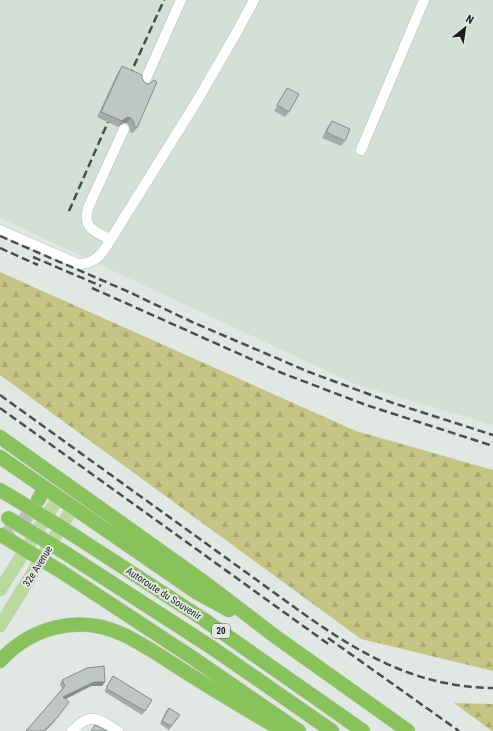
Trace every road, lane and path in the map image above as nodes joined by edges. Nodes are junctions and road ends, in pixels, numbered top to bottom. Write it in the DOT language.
graph roads {
  1 [pos="181,0"];
  2 [pos="254,0"];
  3 [pos="424,0"];
  4 [pos="144,83"];
  5 [pos="124,129"];
  6 [pos="361,150"];
  7 [pos="0,230"];
  8 [pos="110,239"];
  9 [pos="0,437"];
  10 [pos="0,457"];
  11 [pos="0,461"];
  12 [pos="16,469"];
  13 [pos="0,490"];
  14 [pos="59,498"];
  15 [pos="73,507"];
  16 [pos="4,515"];
  17 [pos="1,534"];
  18 [pos="0,590"];
  19 [pos="0,626"];
  20 [pos="276,637"];
  21 [pos="0,661"];
  22 [pos="72,731"];
  23 [pos="118,731"];
  24 [pos="284,731"];
  25 [pos="299,731"];
  26 [pos="332,731"];
  27 [pos="363,731"];
  28 [pos="408,731"];
  1 -- 4 [label="street"];
  2 -- 8 [label="street"];
  3 -- 6 [label="street"];
  5 -- 8 [label="street"];
  7 -- 8 [label="street"];
  9 -- 20 [label="highway"];
  10 -- 12 [label="highway"];
  11 -- 12 [label="highway"];
  12 -- 14 [label="highway"];
  13 -- 27 [label="highway, Autoroute du Souvenir / 20, bridge"];
  14 -- 15 [label="highway"];
  14 -- 18 [label="main road, 32e Avenue"];
  15 -- 19 [label="main road, 32e Avenue"];
  15 -- 20 [label="highway"];
  16 -- 26 [label="highway, Autoroute du Souvenir / 20, bridge"];
  17 -- 25 [label="highway, bridge"];
  20 -- 28 [label="highway"];
  21 -- 24 [label="highway"];
  22 -- 23 [label="street"];
}
